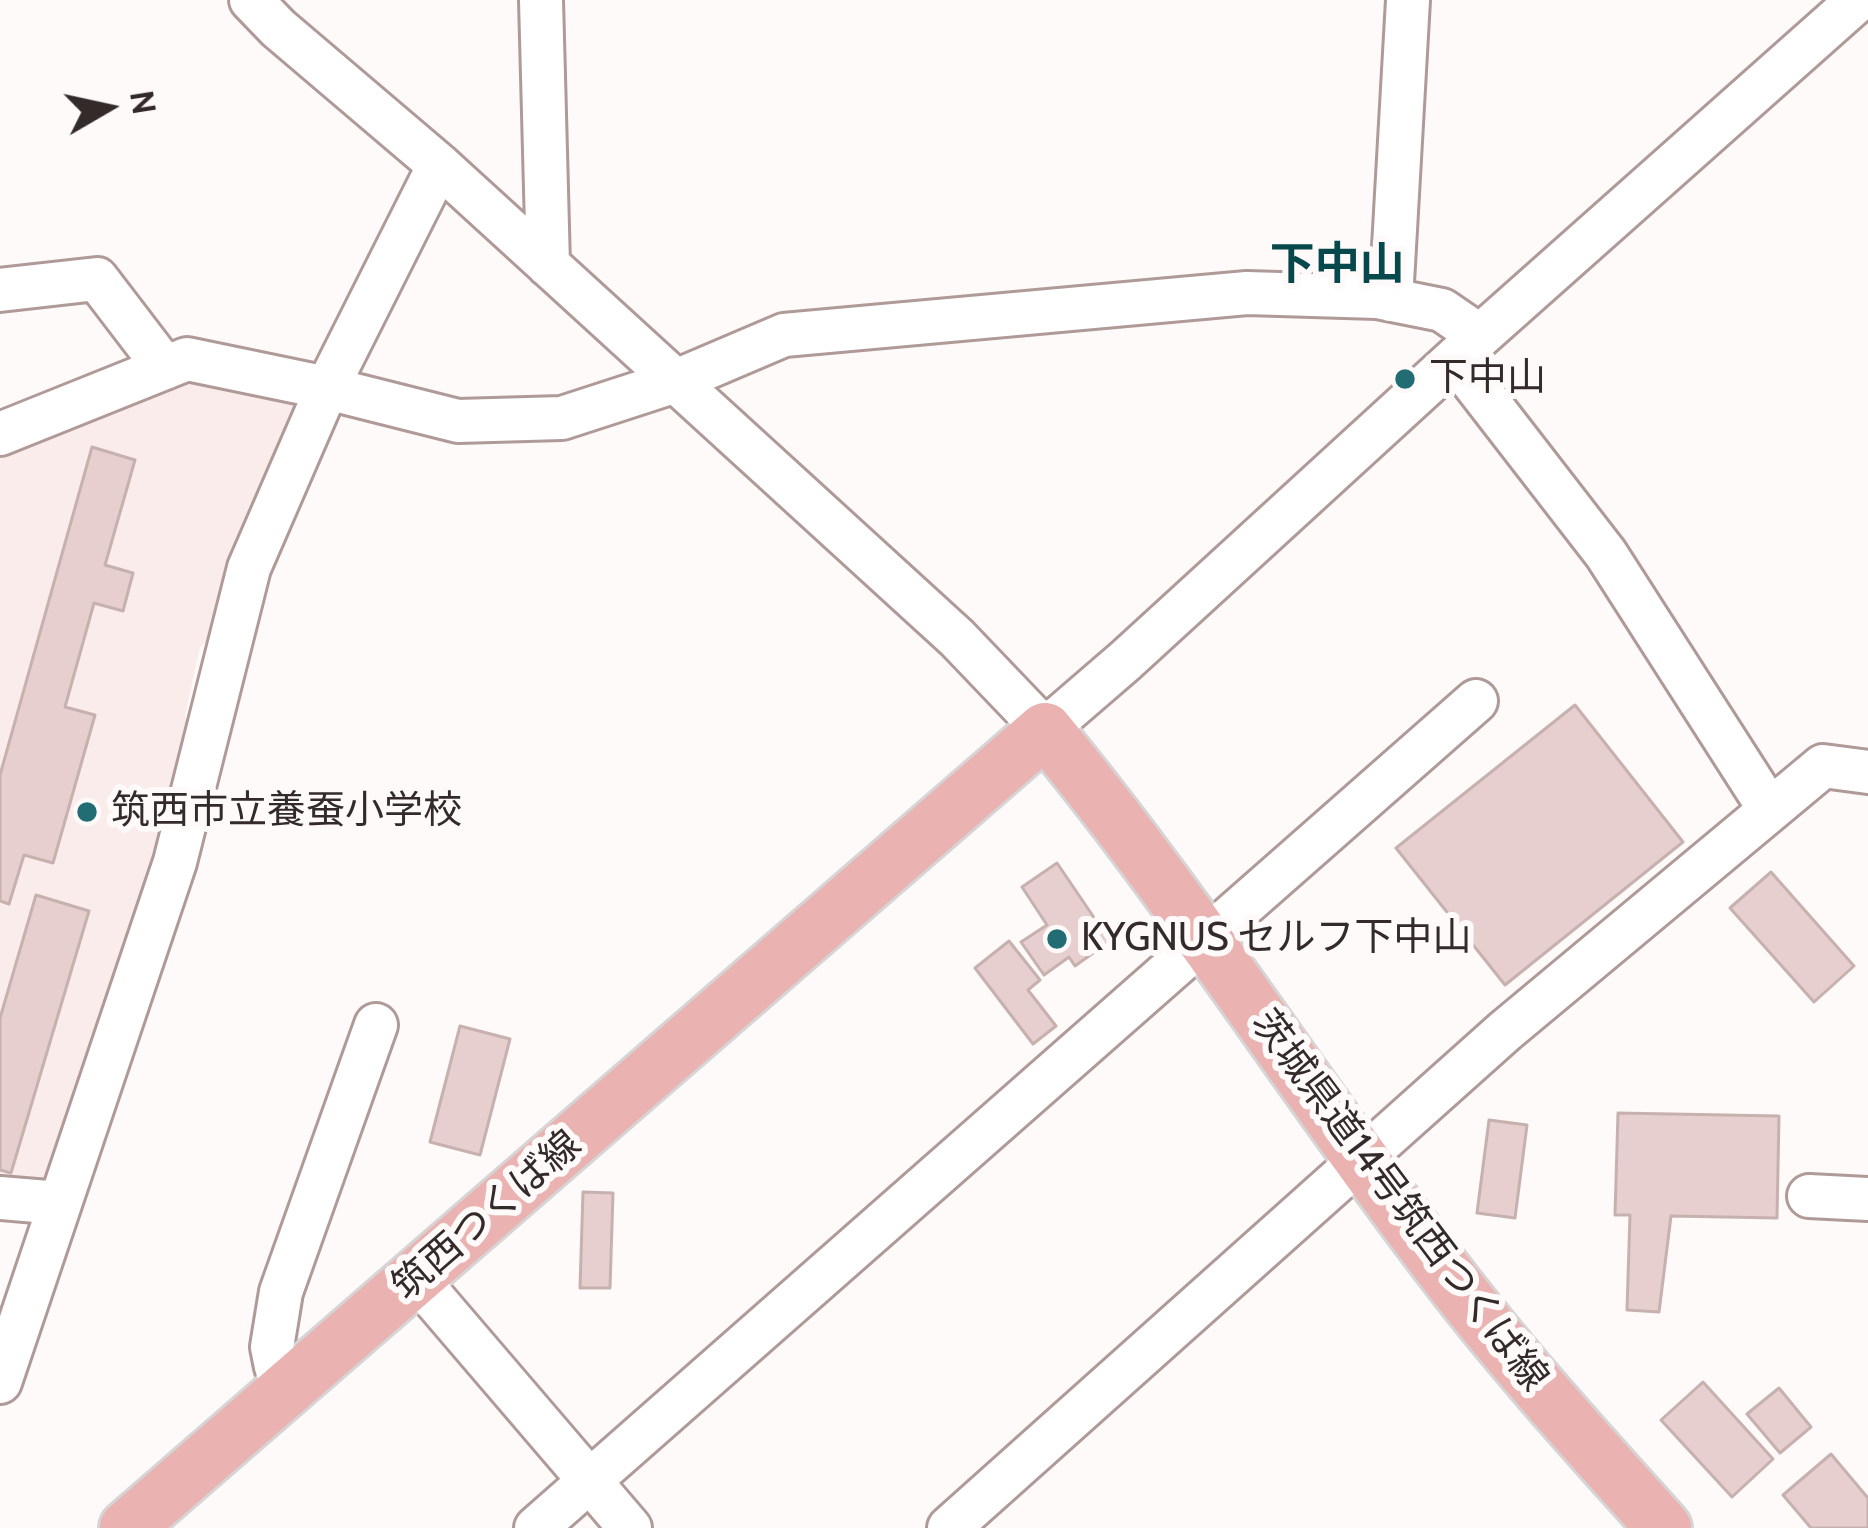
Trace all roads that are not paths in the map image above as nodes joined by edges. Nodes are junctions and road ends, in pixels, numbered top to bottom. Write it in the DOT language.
graph roads {
  1 [pos="251,0"];
  2 [pos="542,0"];
  3 [pos="1408,0"];
  4 [pos="1858,0"];
  5 [pos="439,165"];
  6 [pos="548,266"];
  7 [pos="0,290"];
  8 [pos="1391,300"];
  9 [pos="1468,348"];
  10 [pos="164,368"];
  11 [pos="676,381"];
  12 [pos="327,388"];
  13 [pos="0,434"];
  14 [pos="1476,701"];
  15 [pos="1045,730"];
  16 [pos="1868,772"];
  17 [pos="1770,809"];
  18 [pos="1203,940"];
  19 [pos="376,1024"];
  20 [pos="1362,1160"];
  21 [pos="1809,1196"];
  22 [pos="0,1198"];
  23 [pos="1868,1199"];
  24 [pos="60,1203"];
  25 [pos="416,1278"];
  26 [pos="0,1382"];
  27 [pos="292,1386"];
  28 [pos="589,1481"];
  29 [pos="127,1528"];
  30 [pos="536,1528"];
  31 [pos="630,1528"];
  32 [pos="950,1528"];
  33 [pos="1664,1528"];
  1 -- 5 [label="street"];
  2 -- 6 [label="street"];
  3 -- 8 [label="street"];
  4 -- 9 [label="street"];
  5 -- 6 [label="street"];
  5 -- 12 [label="street"];
  6 -- 11 [label="street"];
  7 -- 10 [label="street"];
  8 -- 9 [label="street"];
  8 -- 11 [label="street"];
  9 -- 15 [label="street"];
  9 -- 17 [label="street"];
  10 -- 12 [label="street"];
  10 -- 13 [label="street"];
  11 -- 12 [label="street"];
  11 -- 15 [label="street"];
  12 -- 24 [label="street"];
  14 -- 18 [label="street"];
  15 -- 18 [label="main road, 茨城県道14号筑西つくば線"];
  15 -- 25 [label="main road, 筑西つくば線"];
  16 -- 17 [label="street"];
  17 -- 20 [label="street"];
  18 -- 20 [label="main road, 茨城県道14号筑西つくば線"];
  18 -- 28 [label="street"];
  19 -- 27 [label="street"];
  20 -- 32 [label="street"];
  20 -- 33 [label="main road, 茨城県道14号筑西つくば線"];
  21 -- 23 [label="street"];
  22 -- 24 [label="street"];
  24 -- 26 [label="street"];
  25 -- 27 [label="main road, 筑西つくば線"];
  25 -- 28 [label="street"];
  27 -- 29 [label="main road, 筑西つくば線"];
  28 -- 30 [label="street"];
  28 -- 31 [label="street"];
}
